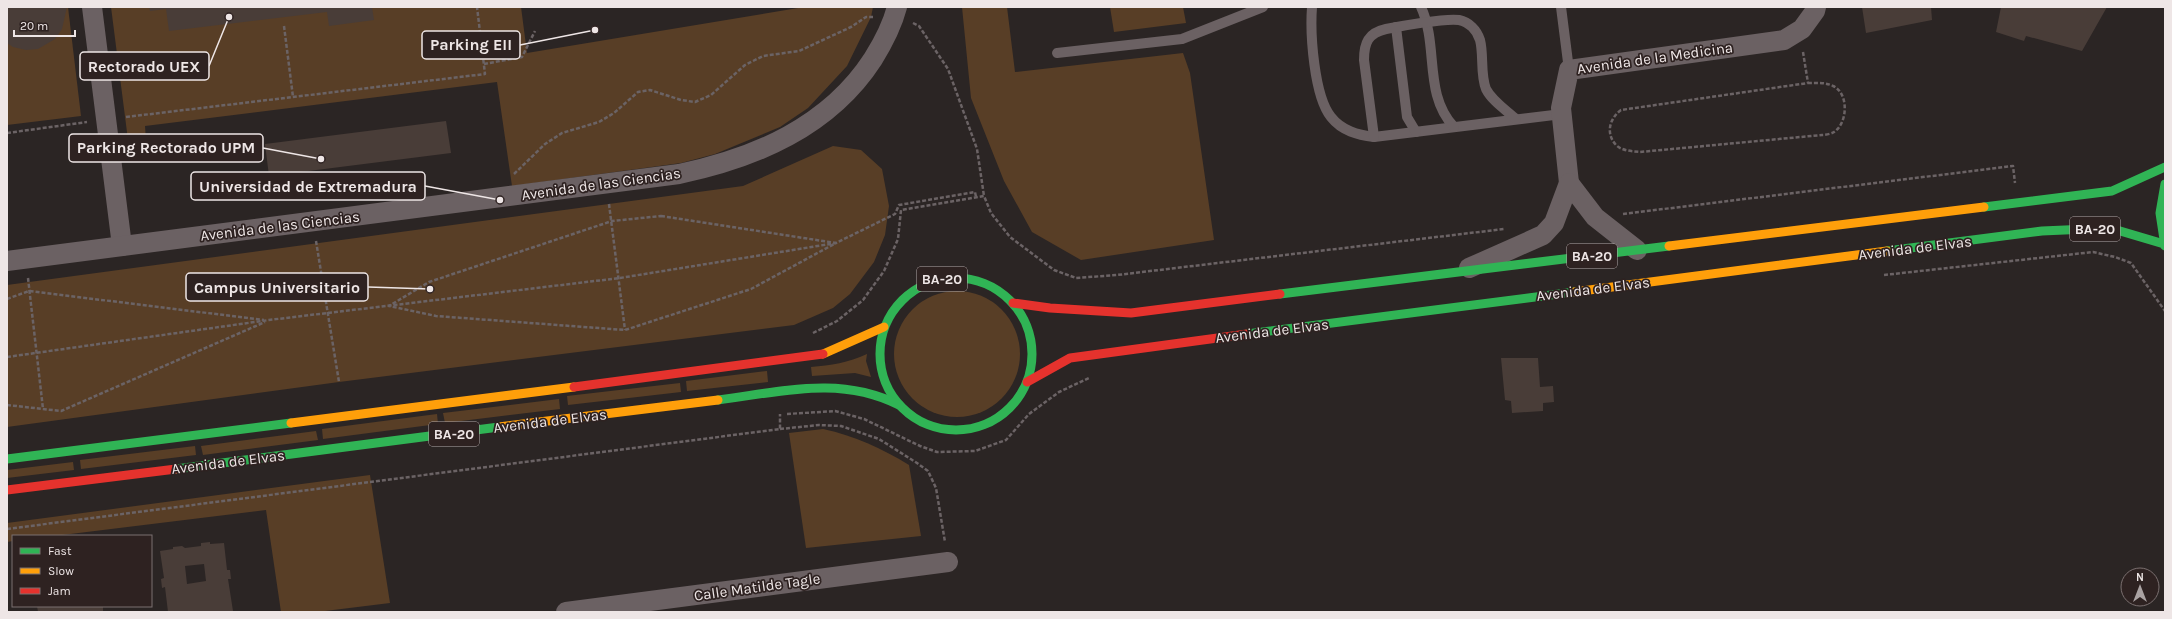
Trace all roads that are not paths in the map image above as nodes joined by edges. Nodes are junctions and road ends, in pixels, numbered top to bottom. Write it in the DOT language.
graph roads {
  1 [pos="92,7"];
  2 [pos="1263,7"];
  3 [pos="1312,7"];
  4 [pos="1421,7"];
  5 [pos="1561,7"];
  6 [pos="1816,7"];
  7 [pos="896,11"];
  8 [pos="1427,23"];
  9 [pos="1396,27"];
  10 [pos="1057,53"];
  11 [pos="1569,70"];
  12 [pos="1562,114"];
  13 [pos="1516,119"];
  14 [pos="1454,127"];
  15 [pos="1416,132"];
  16 [pos="1374,137"];
  17 [pos="2165,167"];
  18 [pos="1569,183"];
  19 [pos="2165,184"];
  20 [pos="2165,245"];
  21 [pos="122,246"];
  22 [pos="1637,250"];
  23 [pos="16,260"];
  24 [pos="1460,272"];
  25 [pos="1013,303"];
  26 [pos="884,327"];
  27 [pos="1027,382"];
  28 [pos="899,405"];
  29 [pos="7,459"];
  30 [pos="7,490"];
  31 [pos="948,562"];
  32 [pos="686,604"];
  33 [pos="566,612"];
  1 -- 21 [label="street"];
  2 -- 10 [label="lane"];
  3 -- 16 [label="lane"];
  4 -- 8 [label="lane"];
  5 -- 11 [label="lane"];
  6 -- 11 [label="street, Avenida de la Medicina"];
  7 -- 21 [label="street, Avenida de las Ciencias"];
  8 -- 9 [label="lane"];
  8 -- 13 [label="lane"];
  8 -- 14 [label="lane"];
  9 -- 15 [label="lane"];
  9 -- 16 [label="lane"];
  11 -- 12 [label="street, Avenida de la Medicina"];
  12 -- 13 [label="lane"];
  12 -- 18 [label="street, Avenida de la Medicina"];
  13 -- 14 [label="lane"];
  14 -- 15 [label="lane"];
  15 -- 16 [label="lane"];
  17 -- 22 [label="highway, BA-20"];
  18 -- 22 [label="street"];
  18 -- 24 [label="street"];
  19 -- 20 [label="highway, BA-20"];
  20 -- 27 [label="highway, Avenida de Elvas / BA-20"];
  21 -- 23 [label="street, Avenida de las Ciencias"];
  22 -- 24 [label="highway, BA-20"];
  24 -- 25 [label="highway, BA-20"];
  25 -- 26 [label="highway, BA-20"];
  25 -- 27 [label="highway, BA-20"];
  26 -- 28 [label="highway, BA-20"];
  26 -- 29 [label="highway, Avenida de Elvas / BA-20"];
  27 -- 28 [label="highway, BA-20"];
  28 -- 30 [label="highway, Avenida de Elvas / BA-20"];
  31 -- 32 [label="street, Calle Matilde Tagle"];
  32 -- 33 [label="street, Calle Matilde Tagle"];
}
